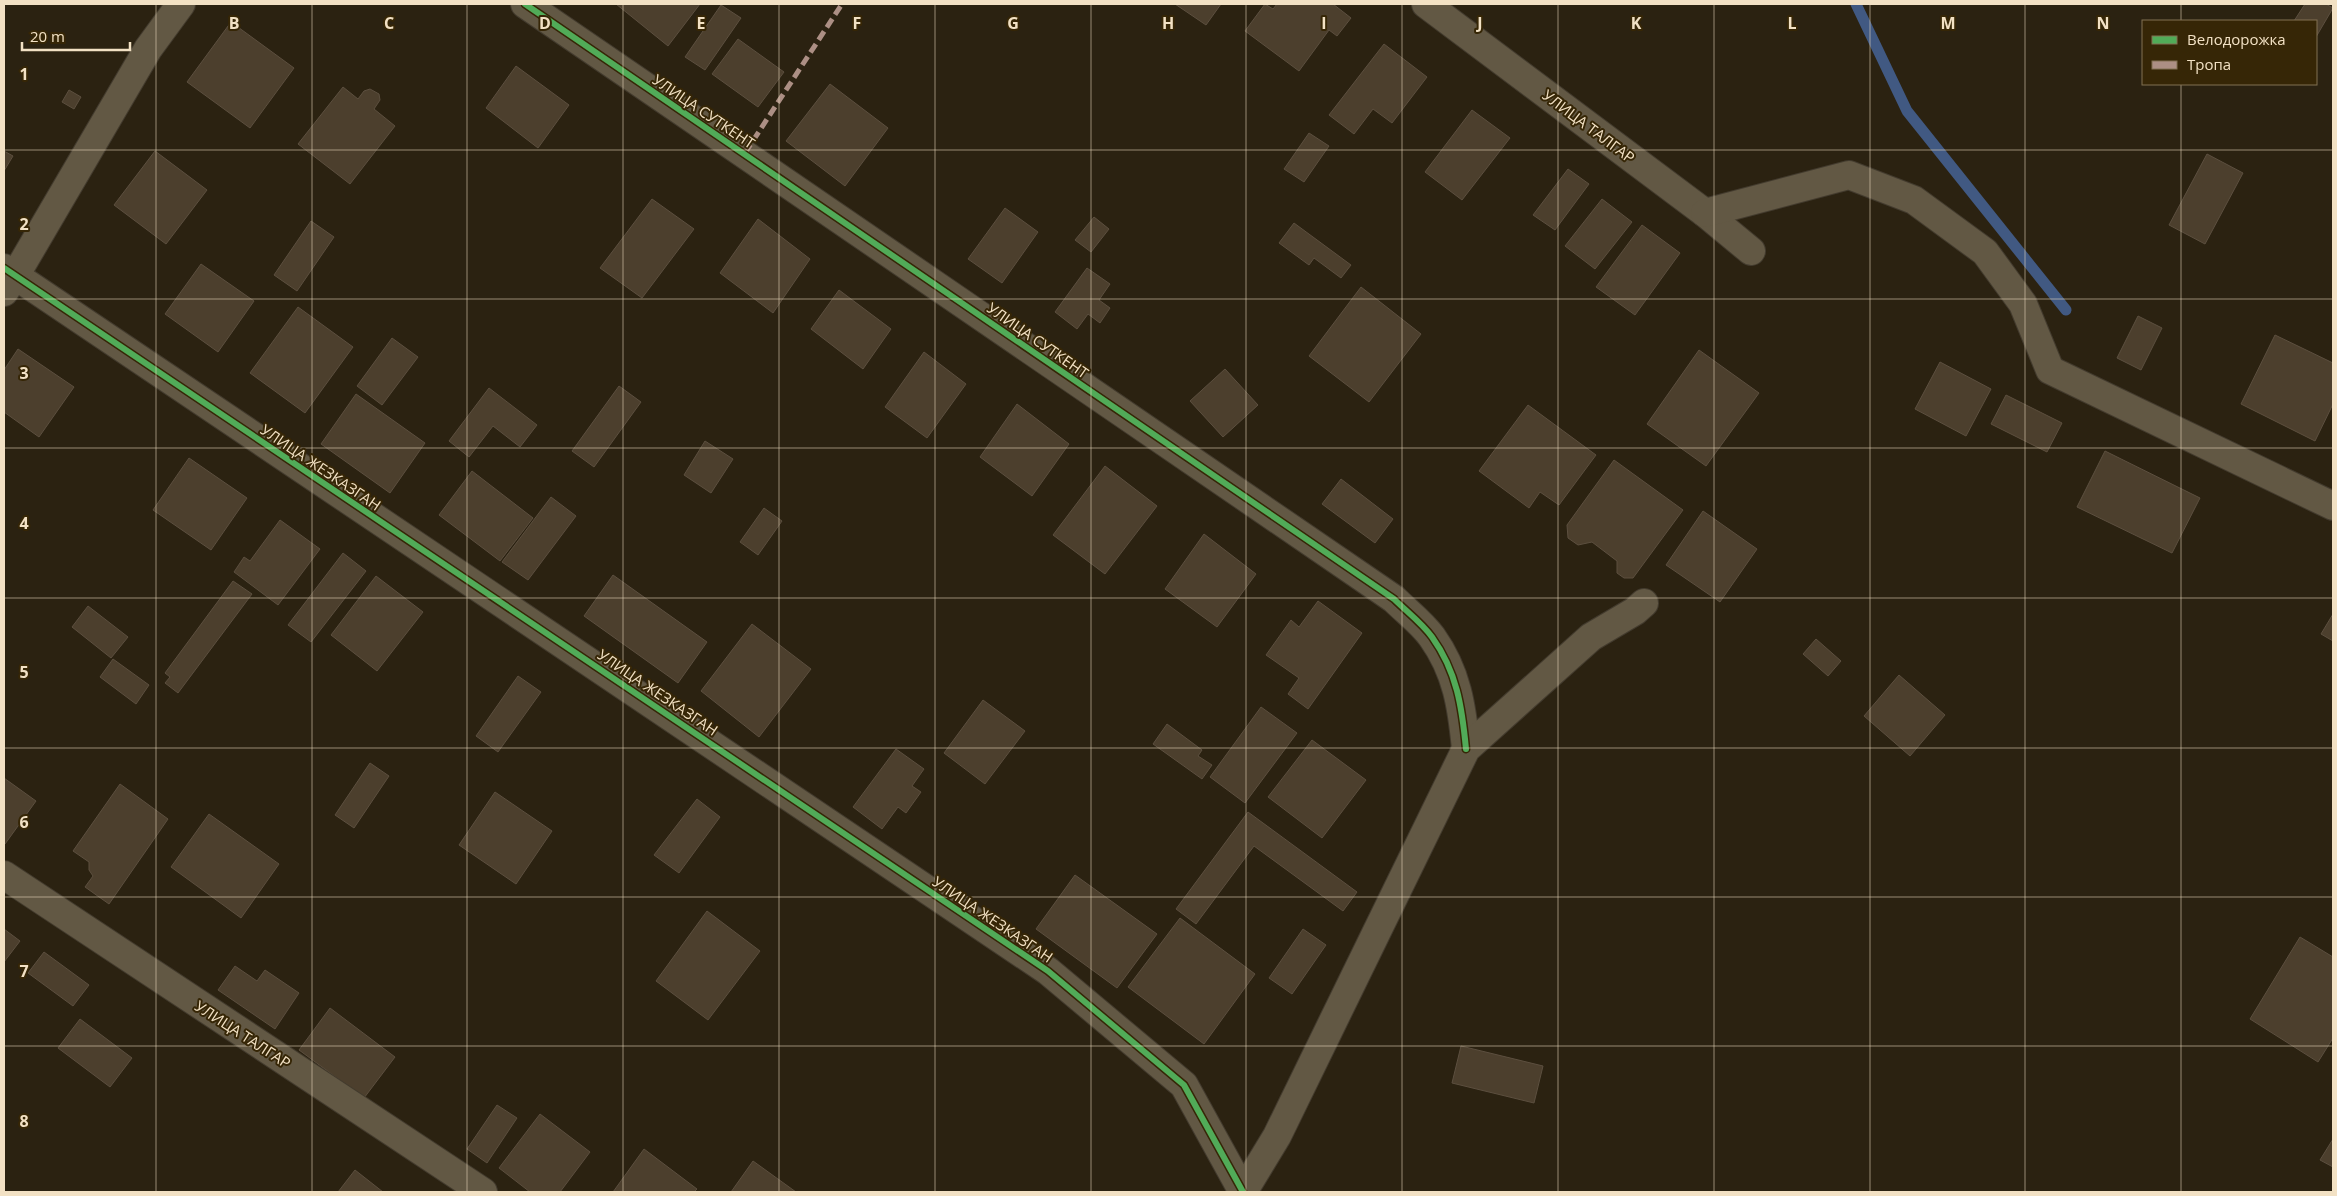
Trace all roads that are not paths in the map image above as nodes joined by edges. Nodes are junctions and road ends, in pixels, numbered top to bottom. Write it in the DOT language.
graph roads {
  1 [pos="181,4"];
  2 [pos="525,4"];
  3 [pos="1426,4"];
  4 [pos="1705,213"];
  5 [pos="1751,250"];
  6 [pos="8,279"];
  7 [pos="2333,506"];
  8 [pos="1644,603"];
  9 [pos="1466,749"];
  10 [pos="4,876"];
  11 [pos="483,1192"];
  12 [pos="1243,1192"];
  1 -- 6 [label="street"];
  2 -- 9 [label="street, УЛИЦА СУТКЕНТ"];
  3 -- 4 [label="street, УЛИЦА ТАЛГАР"];
  4 -- 5 [label="street, УЛИЦА ТАЛГАР"];
  4 -- 7 [label="street"];
  6 -- 12 [label="street, УЛИЦА ЖЕЗКАЗГАН"];
  8 -- 9 [label="street"];
  9 -- 12 [label="street"];
  10 -- 11 [label="street, УЛИЦА ТАЛГАР"];
}
